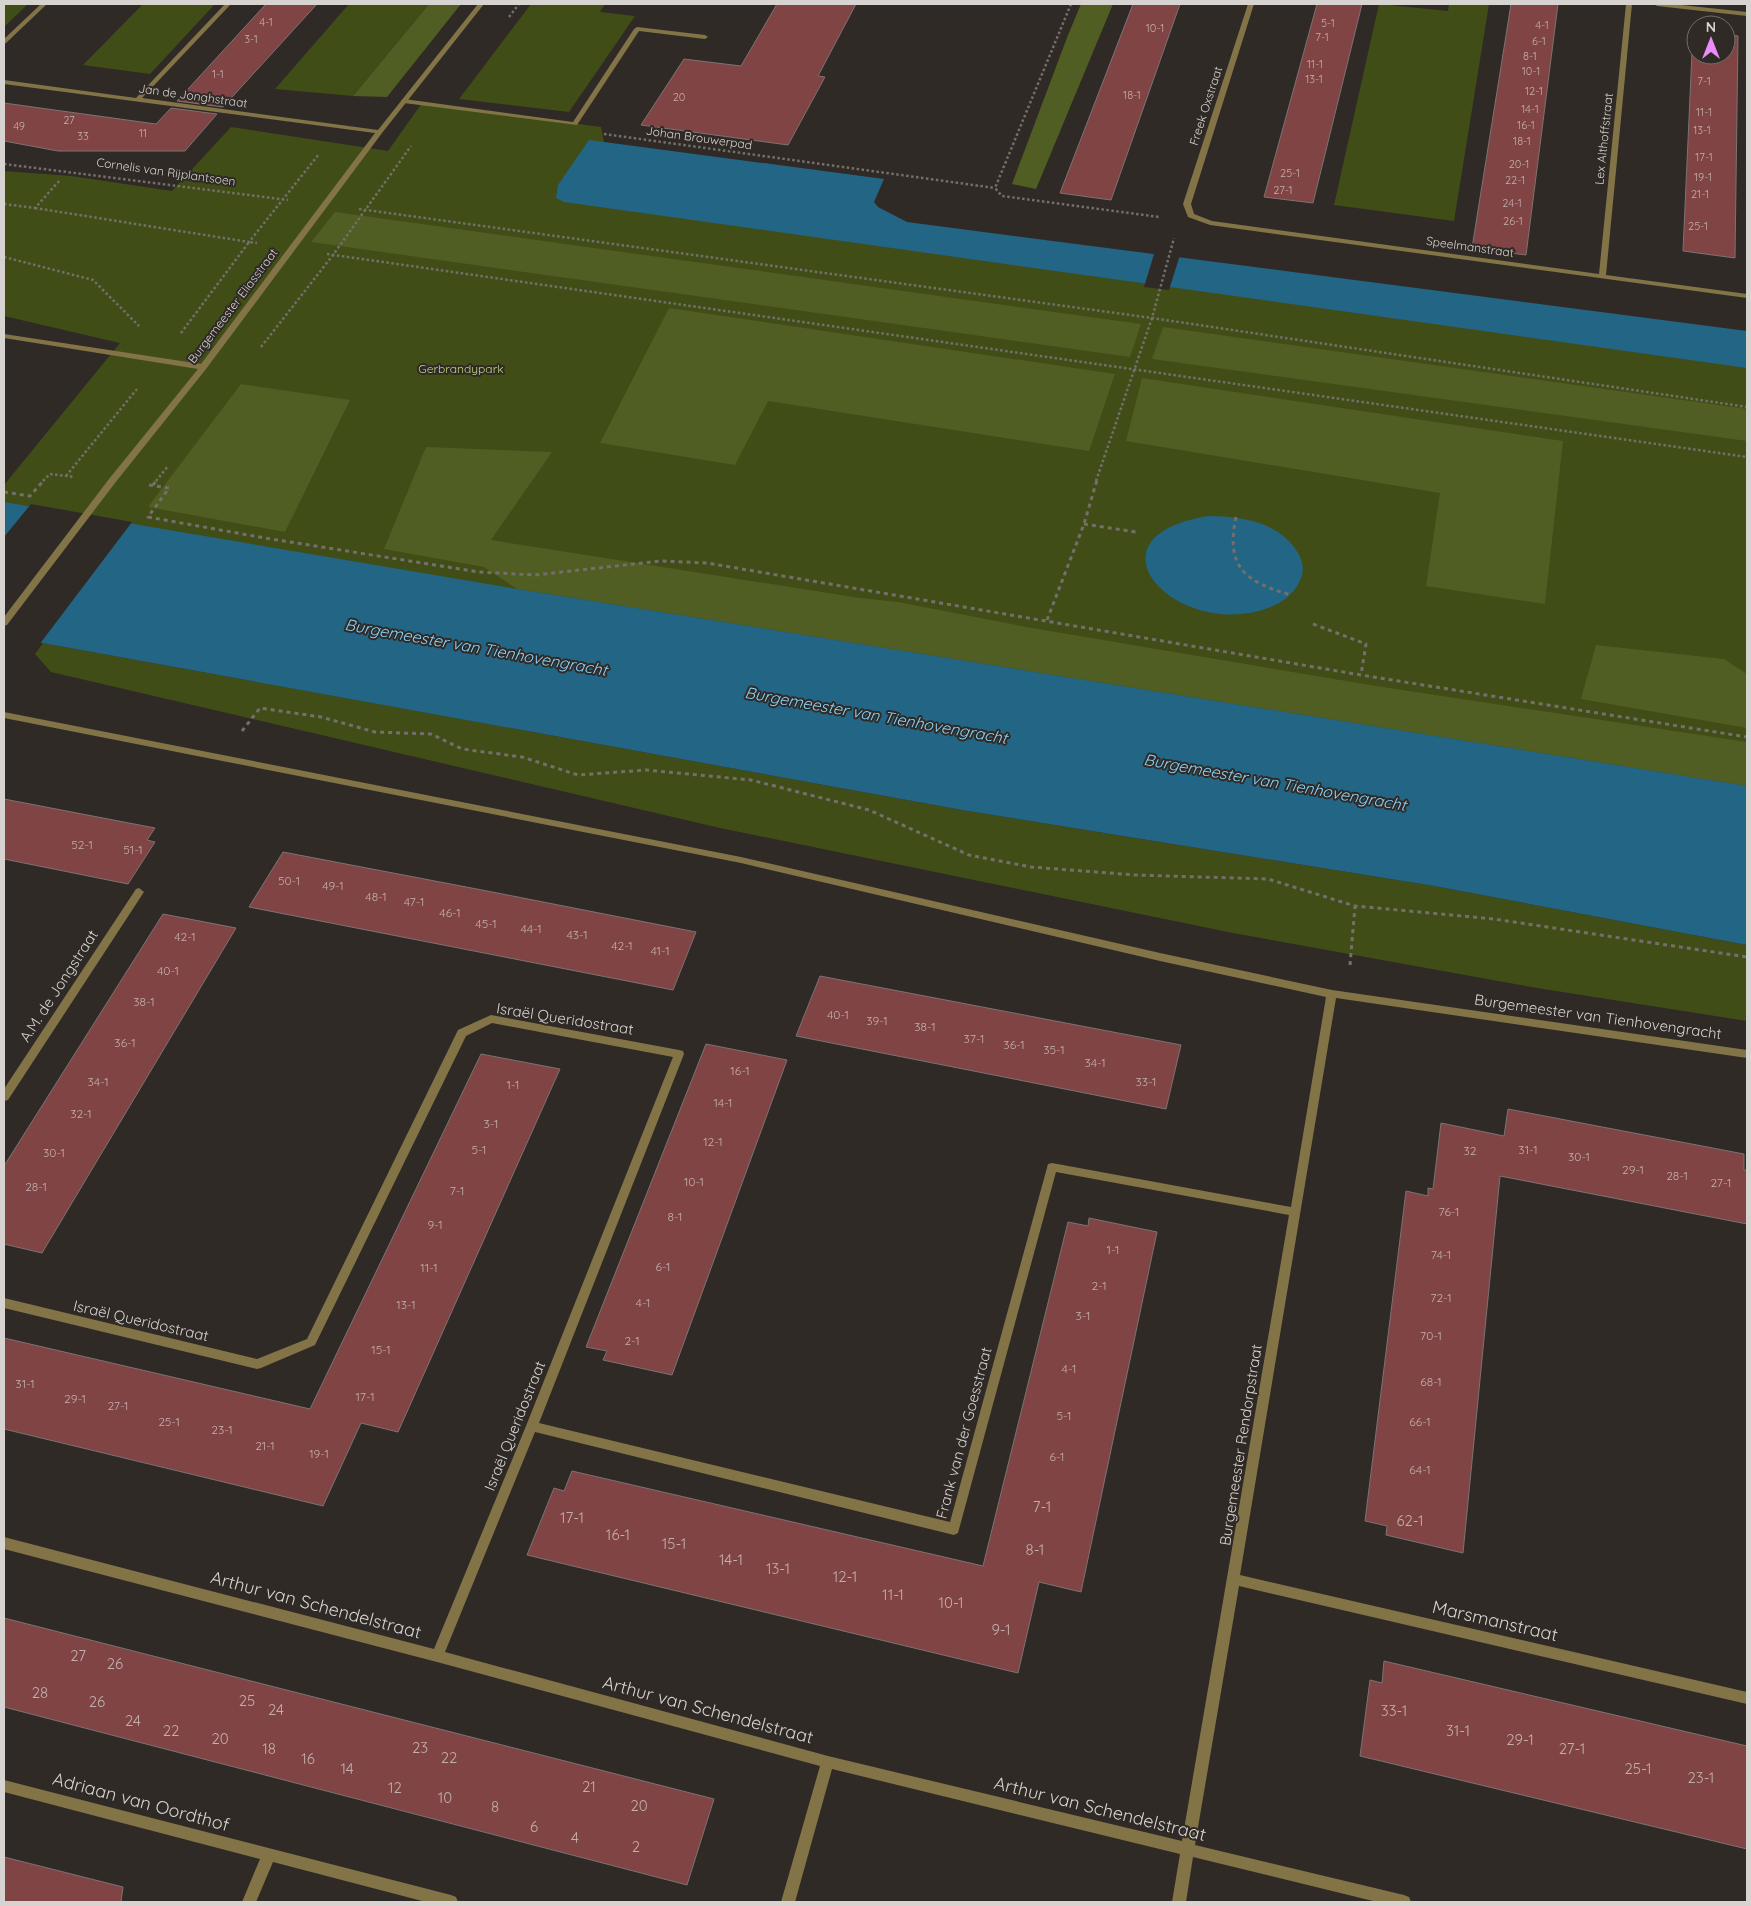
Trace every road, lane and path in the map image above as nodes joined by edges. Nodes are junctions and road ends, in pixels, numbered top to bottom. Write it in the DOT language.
graph roads {
  1 [pos="44,4"];
  2 [pos="228,4"];
  3 [pos="481,4"];
  4 [pos="519,4"];
  5 [pos="1071,4"];
  6 [pos="1251,4"];
  7 [pos="1628,4"];
  8 [pos="1657,4"];
  9 [pos="1747,14"];
  10 [pos="507,20"];
  11 [pos="705,37"];
  12 [pos="4,42"];
  13 [pos="4,82"];
  14 [pos="138,99"];
  15 [pos="404,101"];
  16 [pos="440,106"];
  17 [pos="340,127"];
  18 [pos="380,132"];
  19 [pos="603,134"];
  20 [pos="4,164"];
  21 [pos="60,180"];
  22 [pos="995,188"];
  23 [pos="284,200"];
  24 [pos="4,204"];
  25 [pos="325,205"];
  26 [pos="35,208"];
  27 [pos="365,210"];
  28 [pos="1192,215"];
  29 [pos="1163,218"];
  30 [pos="1174,239"];
  31 [pos="291,249"];
  32 [pos="333,254"];
  33 [pos="4,258"];
  34 [pos="1602,276"];
  35 [pos="1747,296"];
  36 [pos="1152,318"];
  37 [pos="4,336"];
  38 [pos="261,347"];
  39 [pos="160,360"];
  40 [pos="203,367"];
  41 [pos="1134,369"];
  42 [pos="1747,407"];
  43 [pos="1747,457"];
  44 [pos="171,462"];
  45 [pos="45,479"];
  46 [pos="153,486"];
  47 [pos="4,492"];
  48 [pos="163,496"];
  49 [pos="1236,517"];
  50 [pos="1084,524"];
  51 [pos="1136,532"];
  52 [pos="1291,595"];
  53 [pos="1047,620"];
  54 [pos="4,623"];
  55 [pos="1313,624"];
  56 [pos="1361,675"];
  57 [pos="4,716"];
  58 [pos="238,736"];
  59 [pos="1747,737"];
  60 [pos="139,892"];
  61 [pos="1356,906"];
  62 [pos="1747,957"];
  63 [pos="1350,967"];
  64 [pos="1332,994"];
  65 [pos="1747,1054"];
  66 [pos="4,1097"];
  67 [pos="1296,1212"];
  68 [pos="4,1303"];
  69 [pos="532,1426"];
  70 [pos="4,1543"];
  71 [pos="1235,1579"];
  72 [pos="437,1656"];
  73 [pos="1747,1698"];
  74 [pos="828,1762"];
  75 [pos="4,1786"];
  76 [pos="1188,1849"];
  77 [pos="269,1855"];
  78 [pos="249,1902"];
  79 [pos="451,1902"];
  80 [pos="788,1902"];
  81 [pos="1179,1902"];
  82 [pos="1404,1902"];
  1 -- 12 [label="street"];
  2 -- 14 [label="street"];
  3 -- 15 [label="street, Burgemeester Eliasstraat"];
  4 -- 10 [label="path"];
  5 -- 22 [label="path"];
  6 -- 28 [label="street, Freek Oxstraat"];
  7 -- 34 [label="street, Lex Althoffstraat"];
  8 -- 9 [label="street"];
  11 -- 16 [label="street"];
  13 -- 14 [label="street, Jan de Jonghstraat"];
  14 -- 17 [label="street, Jan de Jonghstraat"];
  15 -- 16 [label="street"];
  15 -- 18 [label="street, Burgemeester Eliasstraat"];
  16 -- 27 [label="path"];
  17 -- 18 [label="street, Jan de Jonghstraat"];
  17 -- 23 [label="path"];
  18 -- 25 [label="street, Burgemeester Eliasstraat"];
  19 -- 22 [label="path, Johan Brouwerpad"];
  20 -- 23 [label="path, Cornelis van Rijplantsoen"];
  21 -- 26 [label="path"];
  22 -- 29 [label="path, Johan Brouwerpad"];
  23 -- 25 [label="path, Cornelis van Rijplantsoen"];
  23 -- 26 [label="path"];
  24 -- 26 [label="path"];
  25 -- 27 [label="path, Cornelis van Rijplantsoen"];
  25 -- 31 [label="street, Burgemeester Eliasstraat"];
  27 -- 32 [label="path"];
  27 -- 36 [label="path, Cornelis van Rijplantsoen"];
  28 -- 34 [label="street, Speelmanstraat"];
  30 -- 36 [label="path"];
  31 -- 32 [label="path"];
  31 -- 40 [label="street, Burgemeester Eliasstraat"];
  32 -- 38 [label="path"];
  32 -- 41 [label="path"];
  33 -- 39 [label="path"];
  34 -- 35 [label="street, Speelmanstraat"];
  36 -- 41 [label="path"];
  36 -- 42 [label="path, Cornelis van Rijplantsoen"];
  37 -- 39 [label="street"];
  39 -- 40 [label="street"];
  40 -- 54 [label="street, Burgemeester Eliasstraat"];
  41 -- 43 [label="path"];
  41 -- 50 [label="path"];
  44 -- 46 [label="path"];
  45 -- 47 [label="path"];
  48 -- 53 [label="path"];
  49 -- 52 [label="path"];
  50 -- 51 [label="path"];
  50 -- 53 [label="path"];
  53 -- 56 [label="path"];
  55 -- 56 [label="path"];
  56 -- 59 [label="path"];
  57 -- 64 [label="street, Burgemeester van Tienhovengracht"];
  58 -- 61 [label="path"];
  60 -- 66 [label="street, A.M. de Jongstraat"];
  61 -- 62 [label="path"];
  61 -- 63 [label="path"];
  64 -- 65 [label="street, Burgemeester van Tienhovengracht"];
  64 -- 67 [label="street, Burgemeester Rendorpstraat"];
  67 -- 69 [label="street, Frank van der Goesstraat"];
  67 -- 71 [label="street, Burgemeester Rendorpstraat"];
  68 -- 69 [label="street, Israël Queridostraat"];
  69 -- 72 [label="street, Israël Queridostraat"];
  70 -- 72 [label="street, Arthur van Schendelstraat"];
  71 -- 73 [label="street, Marsmanstraat"];
  71 -- 76 [label="street, Burgemeester Rendorpstraat"];
  72 -- 74 [label="street, Arthur van Schendelstraat"];
  74 -- 76 [label="street, Arthur van Schendelstraat"];
  74 -- 80 [label="street"];
  75 -- 77 [label="street, Adriaan van Oordthof"];
  76 -- 81 [label="street, Burgemeester Rendorpstraat"];
  76 -- 82 [label="street, Arthur van Schendelstraat"];
  77 -- 78 [label="street"];
  77 -- 79 [label="street, Adriaan van Oordthof"];
}
